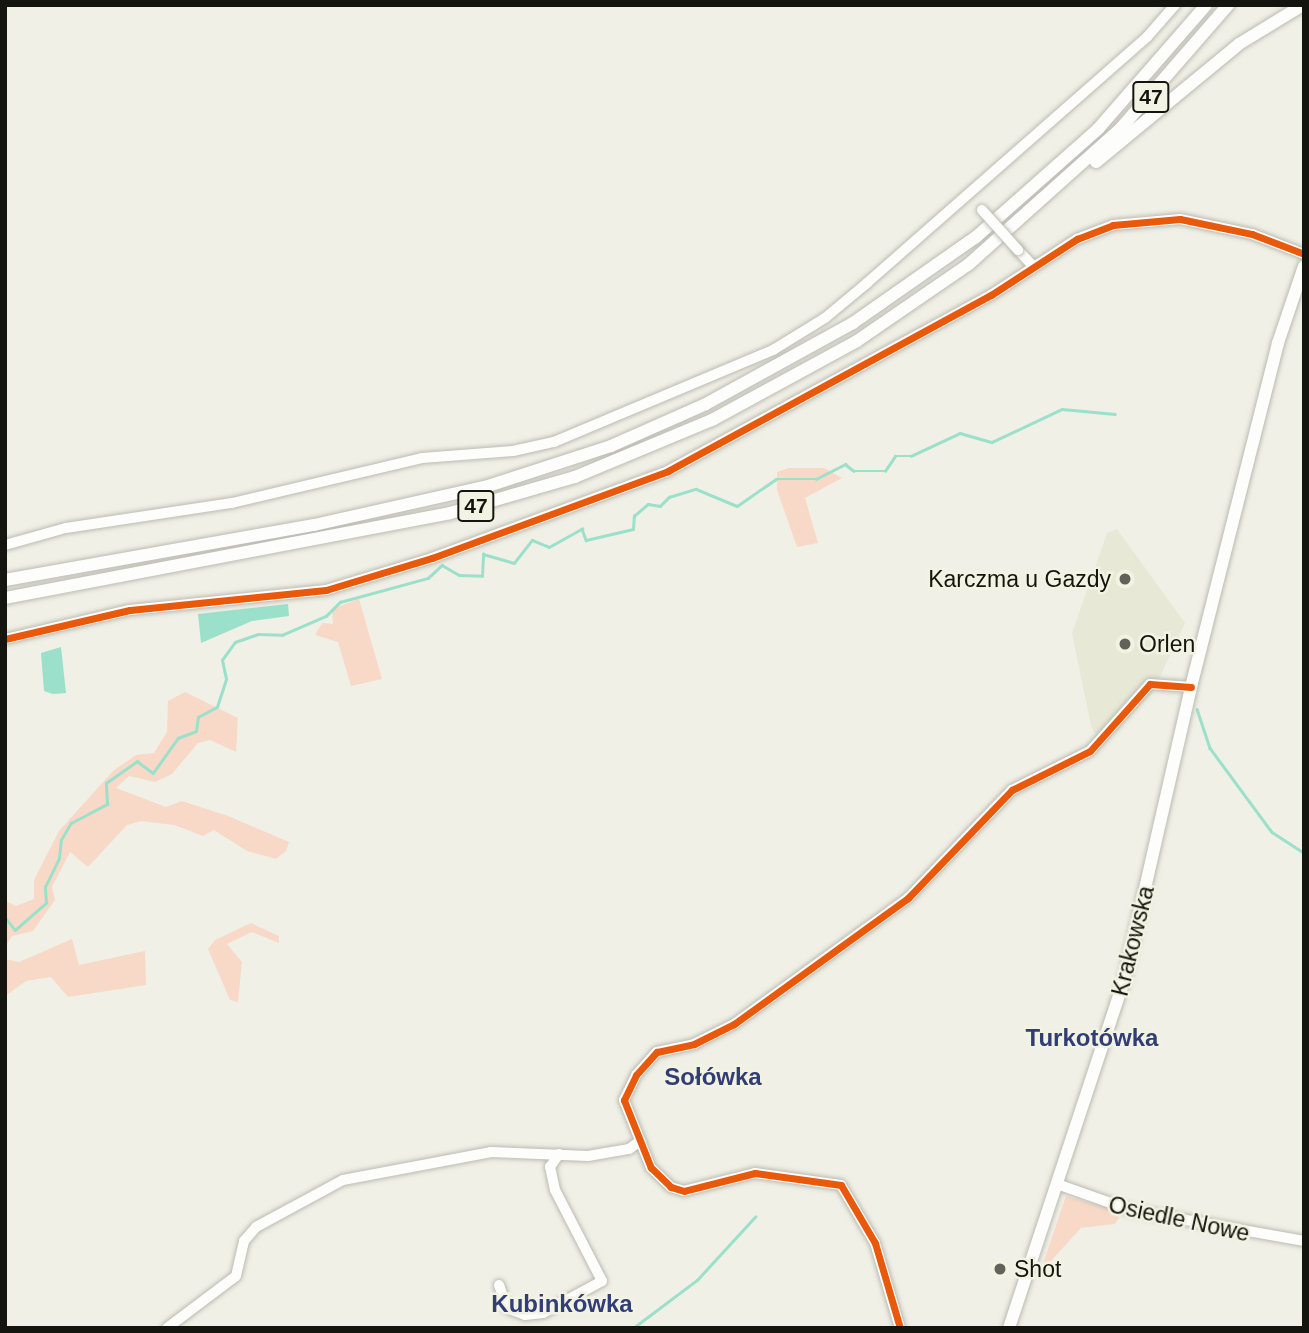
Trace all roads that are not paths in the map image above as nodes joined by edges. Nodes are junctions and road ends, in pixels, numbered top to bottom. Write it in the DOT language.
graph roads {
  1 [pos="1175,5"];
  2 [pos="1206,5"];
  3 [pos="1228,5"];
  4 [pos="1303,5"];
  5 [pos="1067,182"];
  6 [pos="968,194"];
  7 [pos="1304,254"];
  8 [pos="1304,266"];
  9 [pos="1034,267"];
  10 [pos="5,545"];
  11 [pos="5,580"];
  12 [pos="5,597"];
  13 [pos="5,639"];
  14 [pos="1191,687"];
  15 [pos="640,1141"];
  16 [pos="559,1154"];
  17 [pos="1057,1184"];
  18 [pos="1304,1241"];
  19 [pos="499,1285"];
  20 [pos="167,1328"];
  21 [pos="900,1328"];
  22 [pos="1009,1328"];
  1 -- 6 [label="street"];
  2 -- 11 [label="main road, 47"];
  3 -- 5 [label="main road, 47"];
  4 -- 5 [label="main road"];
  5 -- 12 [label="main road, 47"];
  6 -- 9 [label="street, bridge"];
  6 -- 10 [label="street"];
  7 -- 9 [label="street"];
  8 -- 14 [label="main road, Krakowska"];
  9 -- 13 [label="street"];
  14 -- 15 [label="street"];
  14 -- 17 [label="main road, Krakowska"];
  15 -- 16 [label="street"];
  15 -- 21 [label="street"];
  16 -- 19 [label="street"];
  16 -- 20 [label="street"];
  17 -- 18 [label="street, Osiedle Nowe"];
  17 -- 22 [label="main road, Krakowska"];
}
